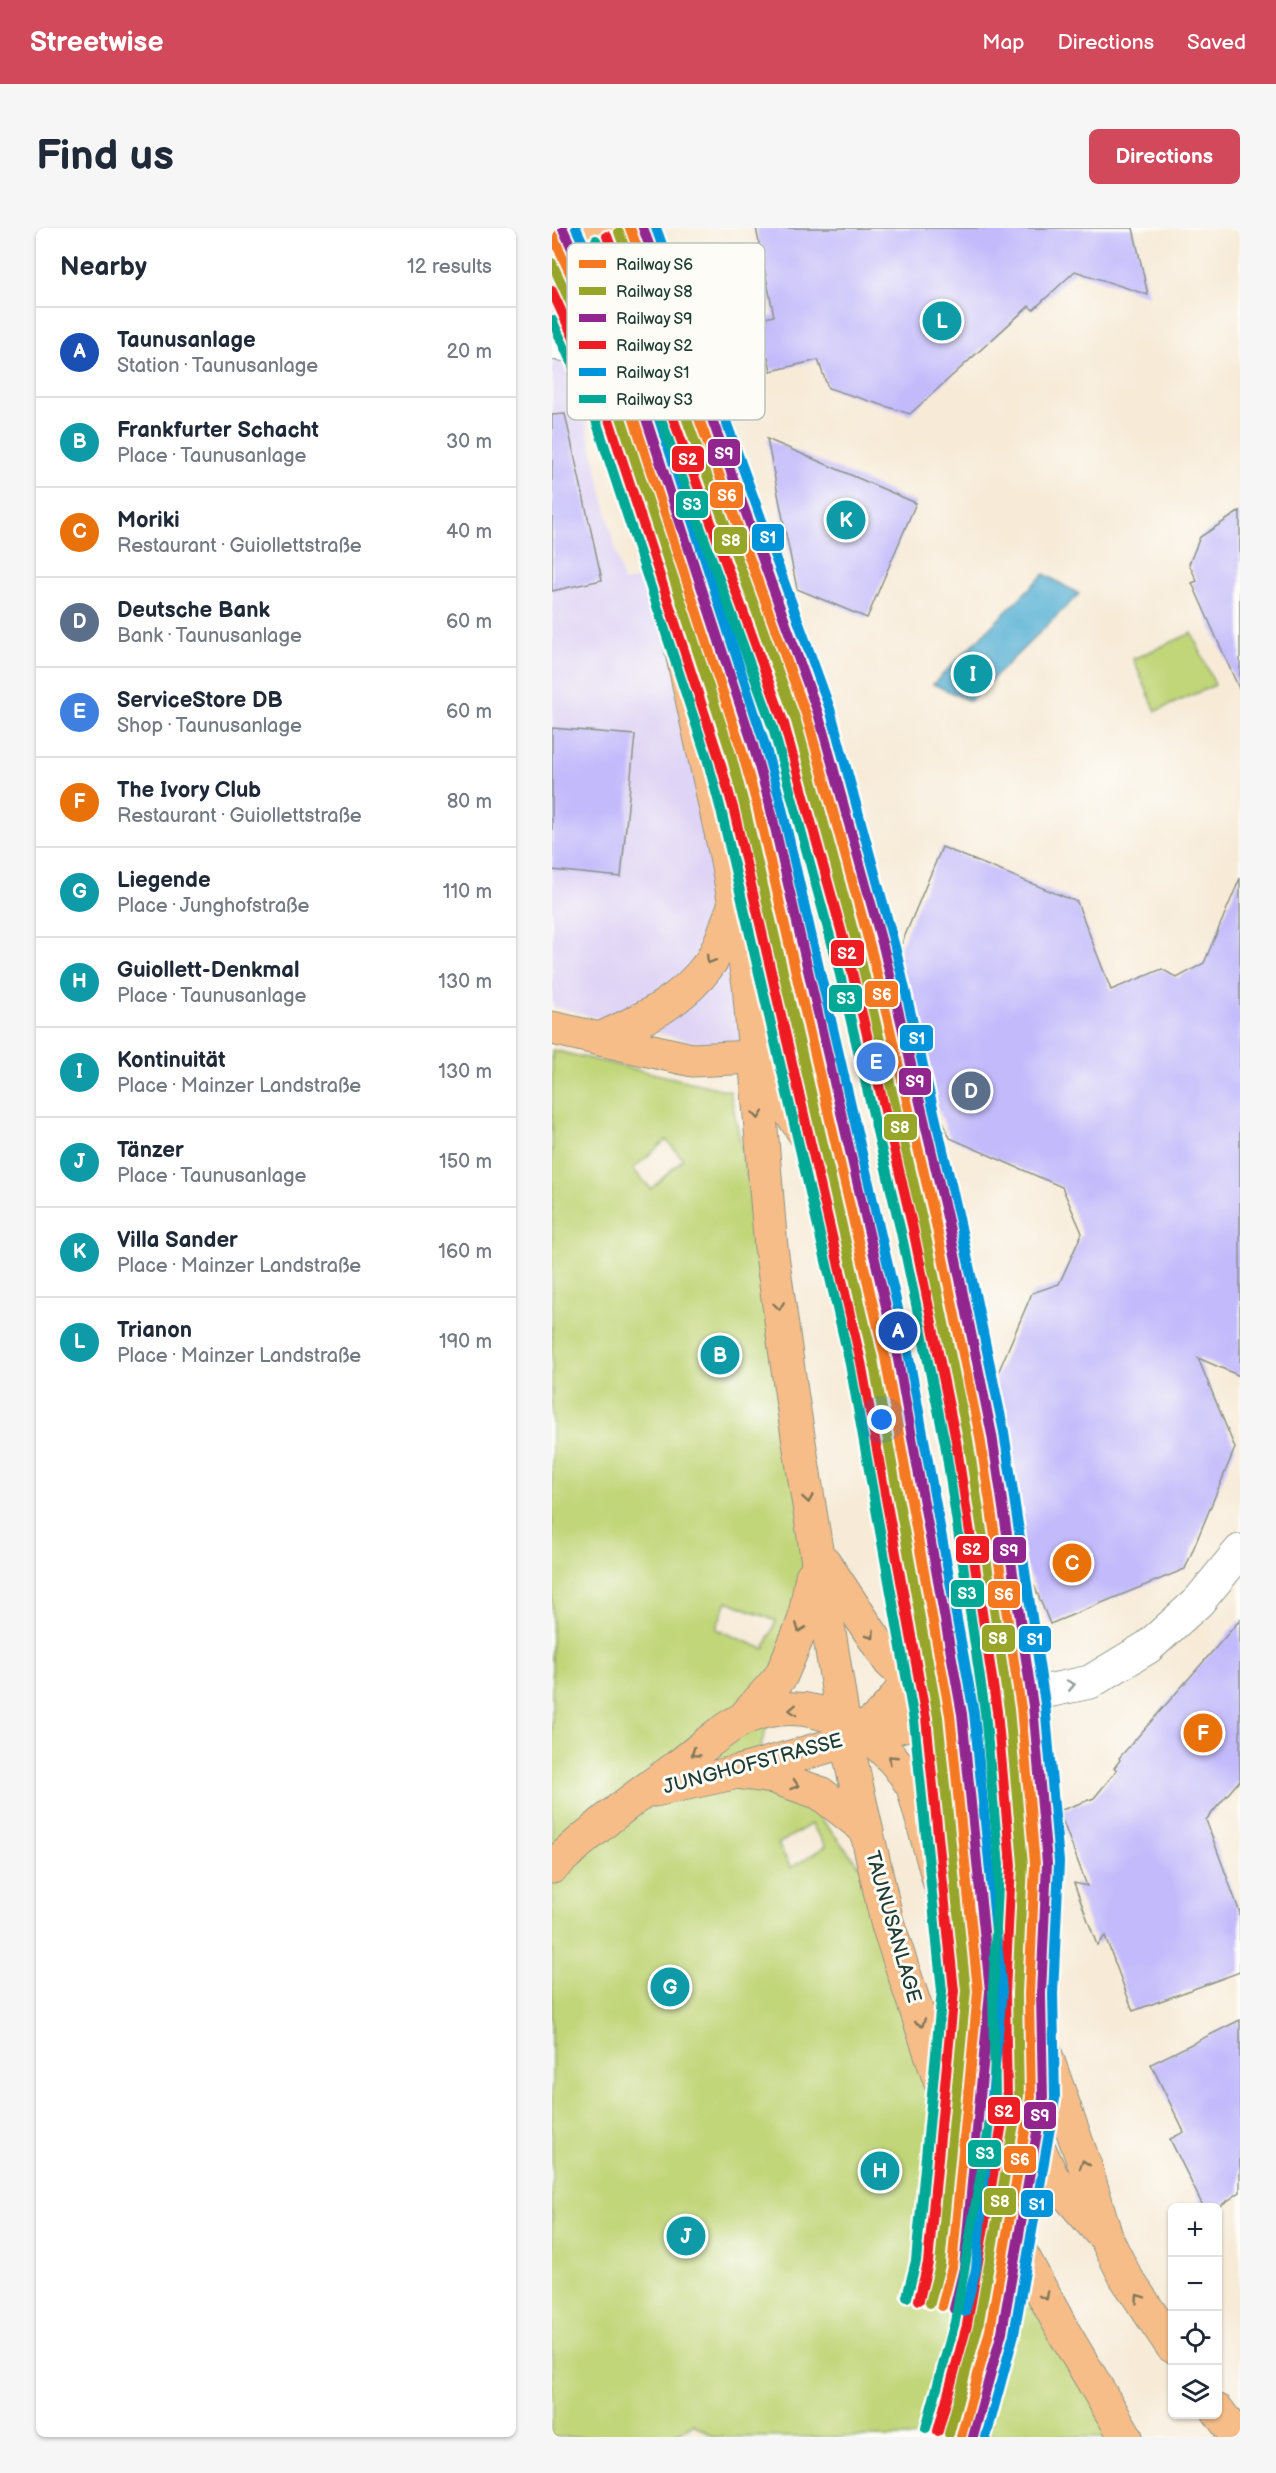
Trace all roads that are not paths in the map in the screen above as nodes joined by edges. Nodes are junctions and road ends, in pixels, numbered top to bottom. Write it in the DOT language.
graph roads {
  1 [pos="596,228"];
  2 [pos="636,228"];
  3 [pos="600,243"];
  4 [pos="640,243"];
  5 [pos="552,343"];
  6 [pos="567,345"];
  7 [pos="638,420"];
  8 [pos="681,420"];
  9 [pos="734,907"];
  10 [pos="804,976"];
  11 [pos="552,1028"];
  12 [pos="600,1039"];
  13 [pos="753,1057"];
  14 [pos="841,1187"];
  15 [pos="817,1550"];
  16 [pos="1240,1551"];
  17 [pos="931,1635"];
  18 [pos="909,1680"];
  19 [pos="953,1711"];
  20 [pos="743,1719"];
  21 [pos="853,1731"];
  22 [pos="738,1772"];
  23 [pos="641,1792"];
  24 [pos="866,1829"];
  25 [pos="552,1867"];
  26 [pos="1107,2240"];
  27 [pos="1168,2339"];
  28 [pos="1222,2416"];
  29 [pos="1126,2437"];
  30 [pos="1237,2437"];
  1 -- 3 [label="main road, TAUNUSANLAGE"];
  2 -- 4 [label="main road"];
  5 -- 6 [label="street"];
  7 -- 9 [label="main road, TAUNUSANLAGE"];
  8 -- 10 [label="main road"];
  9 -- 12 [label="main road, one-way"];
  9 -- 13 [label="main road, TAUNUSANLAGE"];
  10 -- 13 [label="main road"];
  10 -- 14 [label="main road"];
  11 -- 12 [label="main road"];
  12 -- 13 [label="main road"];
  13 -- 14 [label="main road"];
  13 -- 15 [label="main road, TAUNUSANLAGE, one-way"];
  14 -- 17 [label="main road"];
  15 -- 18 [label="main road, TAUNUSANLAGE, one-way"];
  15 -- 20 [label="main road, one-way"];
  15 -- 21 [label="main road, TAUNUSANLAGE"];
  19 -- 16 [label="street, one-way"];
  17 -- 18 [label="main road"];
  17 -- 19 [label="main road"];
  18 -- 19 [label="main road, TAUNUSANLAGE"];
  18 -- 21 [label="main road"];
  19 -- 21 [label="main road"];
  26 -- 19 [label="main road, one-way"];
  21 -- 20 [label="main road, JUNGHOFSTRASSE, one-way"];
  20 -- 23 [label="main road, JUNGHOFSTRASSE, one-way"];
  21 -- 22 [label="main road, JUNGHOFSTRASSE"];
  21 -- 24 [label="main road, TAUNUSANLAGE"];
  26 -- 21 [label="main road, one-way"];
  22 -- 23 [label="main road, JUNGHOFSTRASSE"];
  22 -- 24 [label="main road, one-way"];
  23 -- 25 [label="main road, JUNGHOFSTRASSE"];
  24 -- 29 [label="main road, TAUNUSANLAGE, one-way"];
  27 -- 26 [label="main road, one-way"];
  28 -- 30 [label="main road"];
}
